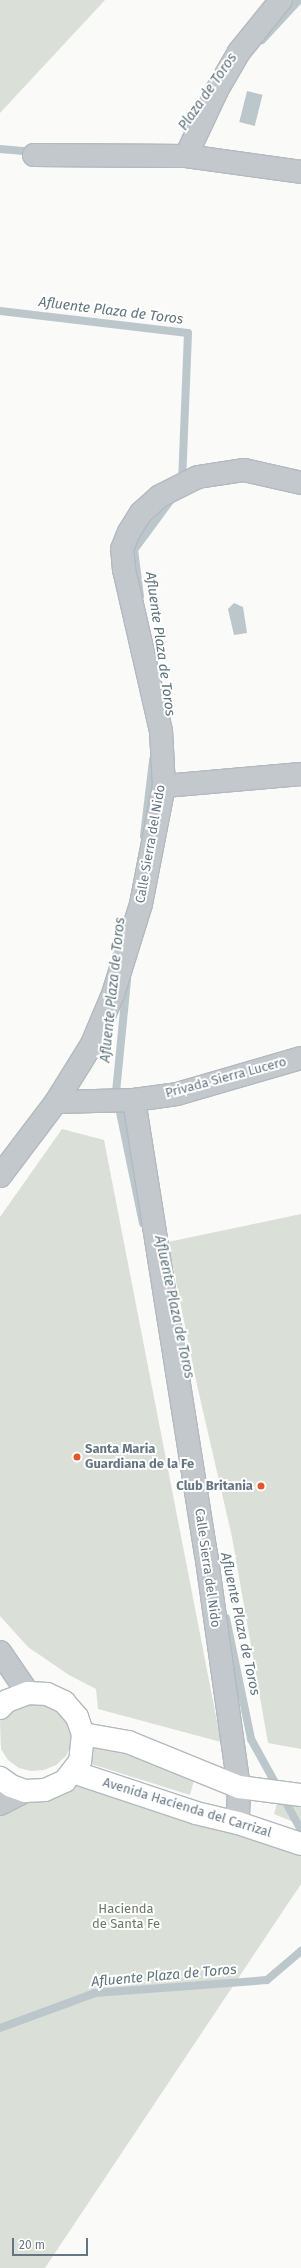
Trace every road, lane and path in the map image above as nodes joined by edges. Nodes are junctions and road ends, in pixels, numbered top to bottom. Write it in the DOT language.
graph roads {
  1 [pos="281,0"];
  2 [pos="34,155"];
  3 [pos="186,156"];
  4 [pos="301,172"];
  5 [pos="301,483"];
  6 [pos="301,774"];
  7 [pos="164,786"];
  8 [pos="301,1058"];
  9 [pos="134,1100"];
  10 [pos="56,1102"];
  11 [pos="0,1176"];
  12 [pos="0,1652"];
  13 [pos="28,1693"];
  14 [pos="0,1708"];
  15 [pos="83,1734"];
  16 [pos="73,1772"];
  17 [pos="0,1778"];
  18 [pos="239,1787"];
  19 [pos="25,1791"];
  20 [pos="301,1795"];
  21 [pos="0,1804"];
  22 [pos="238,1823"];
  23 [pos="301,1844"];
  1 -- 3 [label="street"];
  2 -- 3 [label="street"];
  3 -- 4 [label="street"];
  5 -- 7 [label="street, Calle Sierra del Nido"];
  6 -- 7 [label="street"];
  7 -- 10 [label="street, Calle Sierra del Nido"];
  8 -- 9 [label="street, Privada Sierra Lucero"];
  9 -- 10 [label="street, Privada Sierra Lucero"];
  9 -- 18 [label="street, Calle Sierra del Nido"];
  10 -- 11 [label="street, Calle Sierra del Nido"];
  12 -- 13 [label="street"];
  13 -- 14 [label="street"];
  13 -- 15 [label="street"];
  15 -- 16 [label="street"];
  15 -- 18 [label="street"];
  16 -- 19 [label="street"];
  16 -- 22 [label="street, Avenida Hacienda del Carrizal"];
  17 -- 19 [label="street"];
  18 -- 20 [label="street"];
  18 -- 22 [label="street, Calle Sierra del Nido"];
  19 -- 21 [label="street"];
  22 -- 23 [label="street, Avenida Hacienda del Carrizal"];
}
